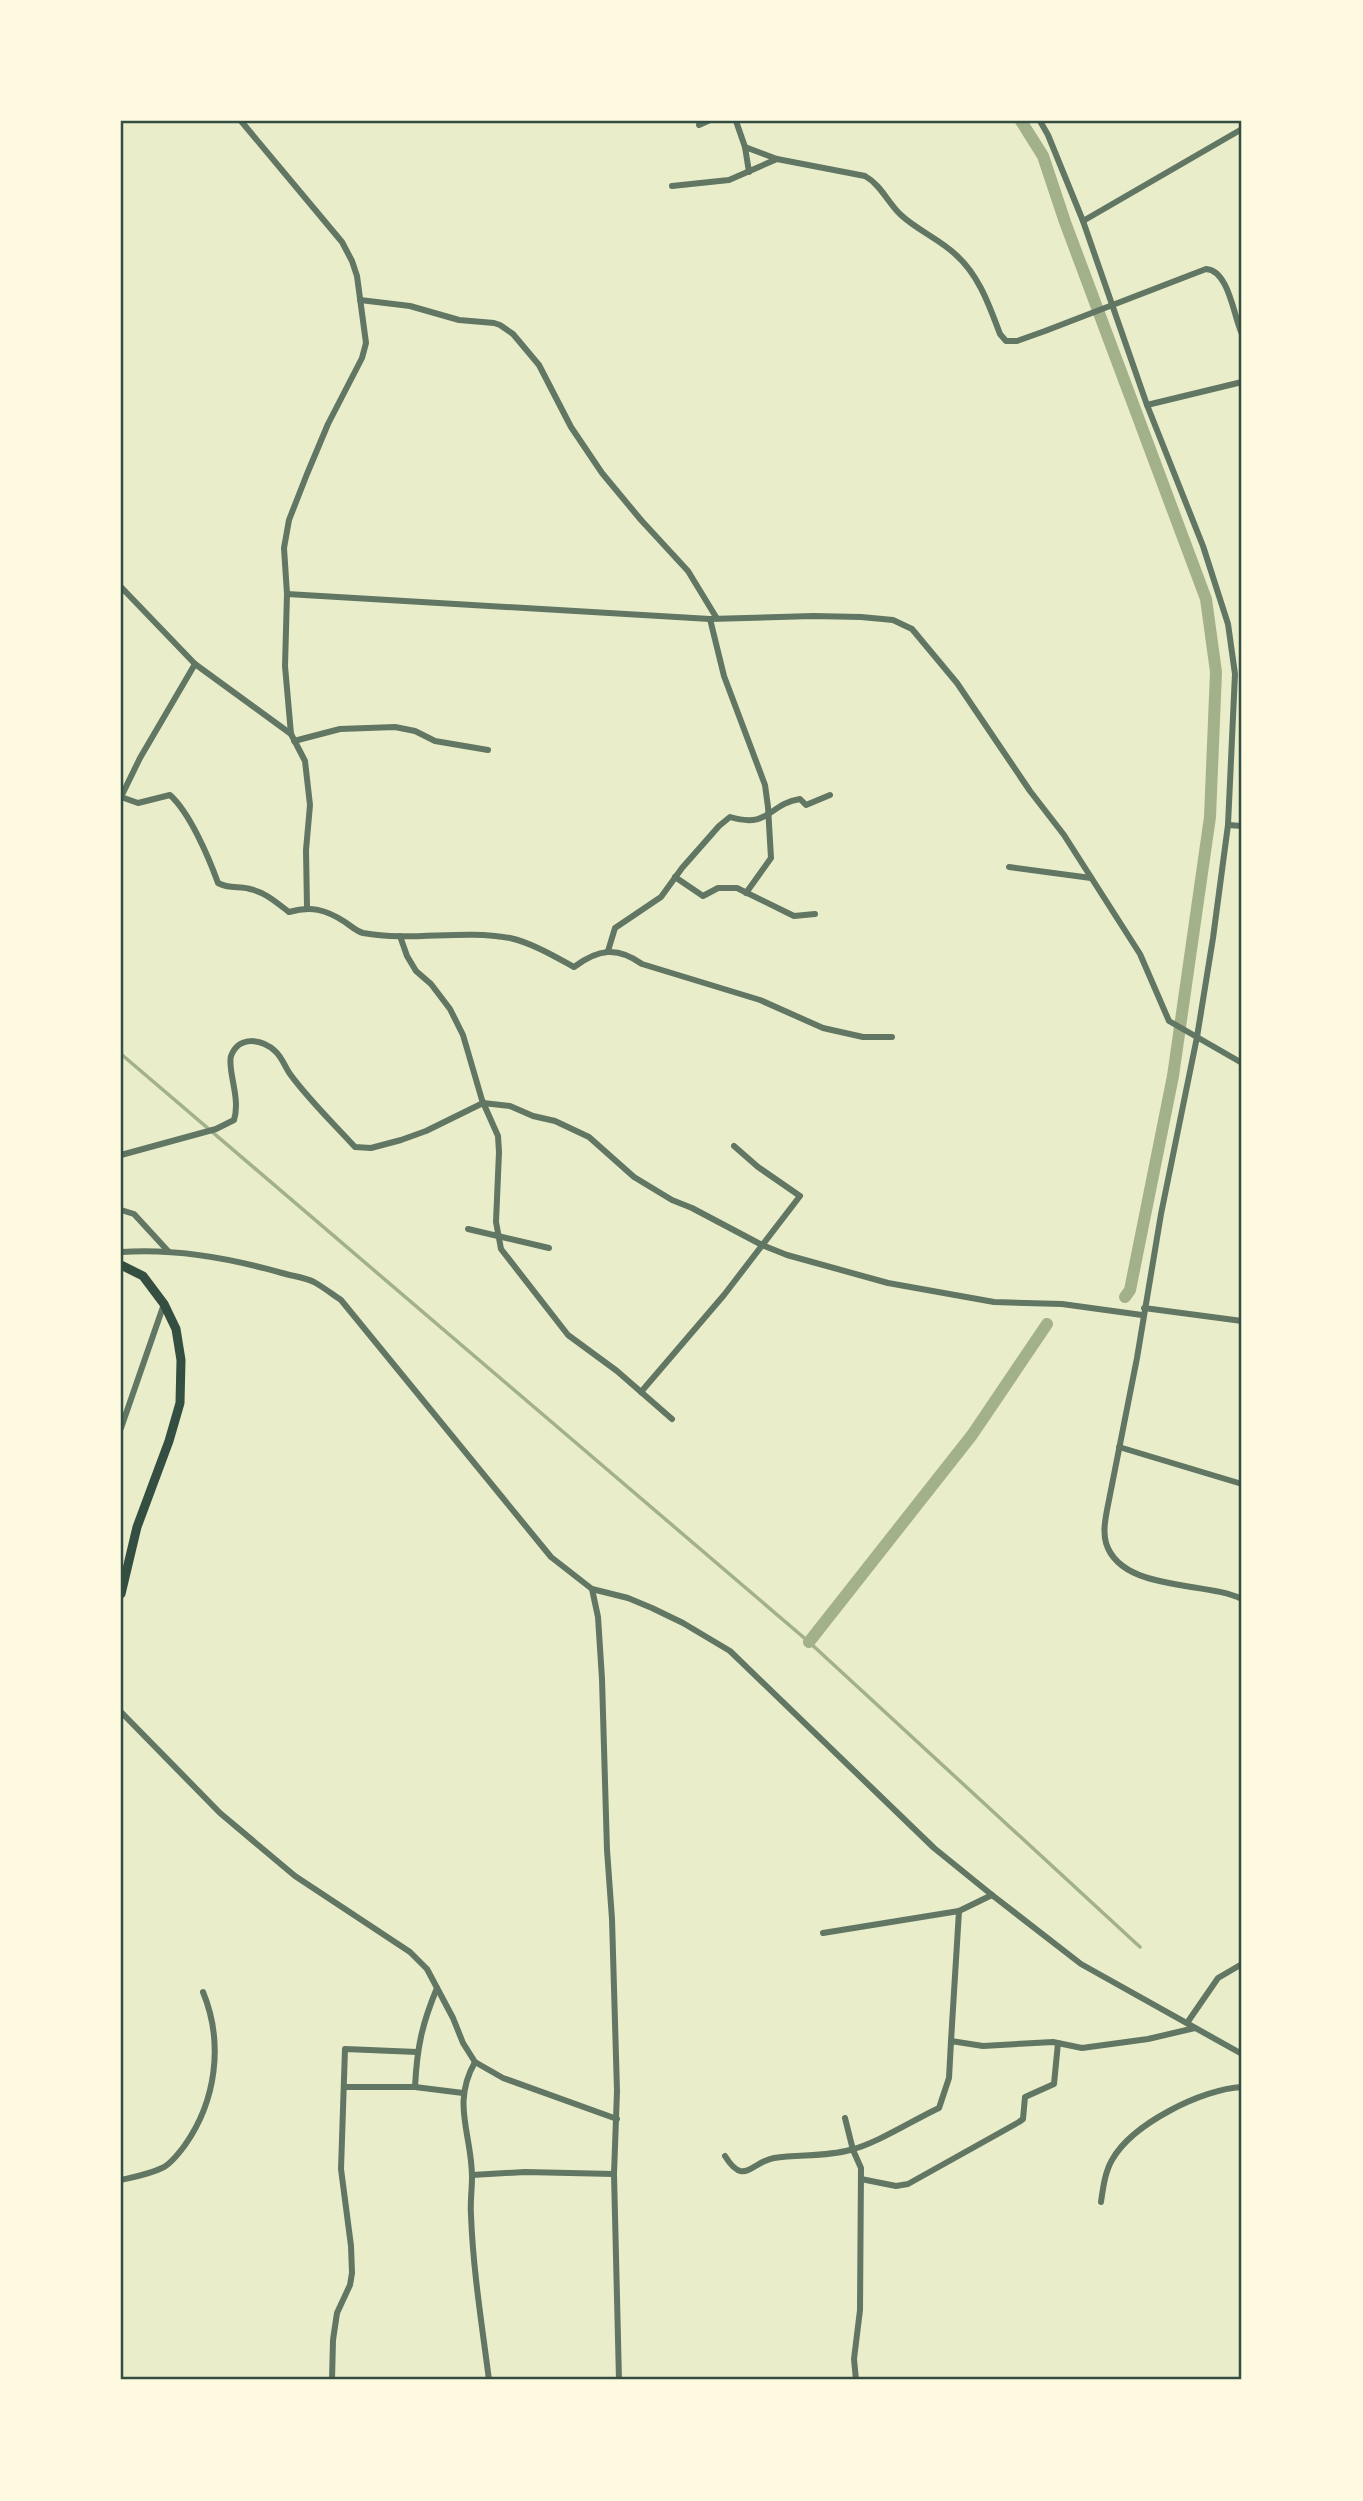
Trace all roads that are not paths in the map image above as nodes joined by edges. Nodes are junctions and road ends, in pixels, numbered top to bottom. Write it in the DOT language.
graph roads {
  1 [pos="242,121"];
  2 [pos="708,121"];
  3 [pos="736,121"];
  4 [pos="1040,121"];
  5 [pos="699,125"];
  6 [pos="1242,129"];
  7 [pos="745,147"];
  8 [pos="776,159"];
  9 [pos="749,173"];
  10 [pos="673,186"];
  11 [pos="1083,221"];
  12 [pos="360,300"];
  13 [pos="1112,305"];
  14 [pos="1242,334"];
  15 [pos="1242,382"];
  16 [pos="1147,405"];
  17 [pos="121,587"];
  18 [pos="287,594"];
  19 [pos="713,618"];
  20 [pos="195,664"];
  21 [pos="1239,674"];
  22 [pos="292,738"];
  23 [pos="488,750"];
  24 [pos="830,796"];
  25 [pos="121,797"];
  26 [pos="769,816"];
  27 [pos="1227,825"];
  28 [pos="1242,826"];
  29 [pos="1009,867"];
  30 [pos="675,877"];
  31 [pos="1091,877"];
  32 [pos="746,893"];
  33 [pos="307,907"];
  34 [pos="816,914"];
  35 [pos="400,936"];
  36 [pos="608,951"];
  37 [pos="892,1037"];
  38 [pos="1197,1037"];
  39 [pos="1242,1063"];
  40 [pos="483,1103"];
  41 [pos="734,1146"];
  42 [pos="121,1155"];
  43 [pos="121,1210"];
  44 [pos="468,1229"];
  45 [pos="497,1236"];
  46 [pos="762,1245"];
  47 [pos="549,1248"];
  48 [pos="168,1251"];
  49 [pos="121,1252"];
  50 [pos="121,1265"];
  51 [pos="164,1304"];
  52 [pos="1143,1311"];
  53 [pos="1242,1321"];
  54 [pos="640,1392"];
  55 [pos="672,1419"];
  56 [pos="121,1428"];
  57 [pos="1119,1447"];
  58 [pos="1242,1484"];
  59 [pos="592,1589"];
  60 [pos="121,1594"];
  61 [pos="1242,1599"];
  62 [pos="121,1712"];
  63 [pos="992,1895"];
  64 [pos="959,1911"];
  65 [pos="823,1933"];
  66 [pos="1242,1964"];
  67 [pos="437,1988"];
  68 [pos="203,1992"];
  69 [pos="1187,2023"];
  70 [pos="1195,2028"];
  71 [pos="951,2041"];
  72 [pos="1058,2043"];
  73 [pos="416,2052"];
  74 [pos="1242,2054"];
  75 [pos="475,2062"];
  76 [pos="345,2087"];
  77 [pos="415,2087"];
  78 [pos="1242,2087"];
  79 [pos="463,2093"];
  80 [pos="845,2118"];
  81 [pos="617,2119"];
  82 [pos="853,2150"];
  83 [pos="725,2155"];
  84 [pos="614,2174"];
  85 [pos="472,2175"];
  86 [pos="861,2179"];
  87 [pos="121,2180"];
  88 [pos="1101,2202"];
  89 [pos="332,2380"];
  90 [pos="489,2380"];
  91 [pos="619,2380"];
  92 [pos="856,2380"];
  1 -- 12 [label="street"];
  2 -- 5 [label="street"];
  3 -- 7 [label="street"];
  4 -- 11 [label="street"];
  6 -- 11 [label="street"];
  7 -- 8 [label="street"];
  7 -- 9 [label="street"];
  8 -- 9 [label="street"];
  8 -- 13 [label="street"];
  9 -- 10 [label="street"];
  11 -- 13 [label="street"];
  12 -- 18 [label="street"];
  12 -- 19 [label="street"];
  13 -- 14 [label="street"];
  13 -- 16 [label="street"];
  15 -- 16 [label="street"];
  16 -- 21 [label="street"];
  17 -- 20 [label="street"];
  18 -- 19 [label="street"];
  18 -- 22 [label="street"];
  19 -- 26 [label="street"];
  19 -- 31 [label="street"];
  20 -- 22 [label="street"];
  20 -- 25 [label="street"];
  21 -- 27 [label="street"];
  22 -- 23 [label="street"];
  22 -- 33 [label="street"];
  24 -- 26 [label="street"];
  25 -- 33 [label="street"];
  26 -- 30 [label="street"];
  26 -- 32 [label="street"];
  27 -- 28 [label="street"];
  27 -- 38 [label="street"];
  29 -- 31 [label="street"];
  30 -- 32 [label="street"];
  30 -- 36 [label="street"];
  31 -- 38 [label="street"];
  32 -- 34 [label="street"];
  33 -- 35 [label="street"];
  35 -- 36 [label="street"];
  35 -- 40 [label="street"];
  36 -- 37 [label="street"];
  38 -- 39 [label="street"];
  38 -- 52 [label="street"];
  40 -- 42 [label="street"];
  40 -- 45 [label="street"];
  40 -- 46 [label="street"];
  41 -- 46 [label="street"];
  43 -- 48 [label="street"];
  44 -- 45 [label="street"];
  45 -- 47 [label="street"];
  45 -- 54 [label="street"];
  46 -- 52 [label="street"];
  46 -- 54 [label="street"];
  48 -- 49 [label="street"];
  48 -- 59 [label="street"];
  50 -- 51 [label="main road"];
  51 -- 56 [label="street"];
  51 -- 60 [label="main road"];
  52 -- 53 [label="street"];
  52 -- 57 [label="street"];
  54 -- 55 [label="street"];
  57 -- 58 [label="street"];
  57 -- 61 [label="street"];
  59 -- 63 [label="street"];
  59 -- 81 [label="street"];
  62 -- 67 [label="street"];
  63 -- 64 [label="street"];
  63 -- 69 [label="street"];
  64 -- 65 [label="street"];
  64 -- 71 [label="street"];
  66 -- 69 [label="street"];
  67 -- 73 [label="street"];
  67 -- 75 [label="street"];
  68 -- 87 [label="street"];
  69 -- 70 [label="street"];
  70 -- 72 [label="street"];
  70 -- 74 [label="street"];
  71 -- 72 [label="street"];
  71 -- 82 [label="street"];
  72 -- 86 [label="street"];
  73 -- 76 [label="street"];
  73 -- 77 [label="street"];
  75 -- 79 [label="street"];
  75 -- 81 [label="street"];
  76 -- 77 [label="street"];
  76 -- 89 [label="street"];
  77 -- 79 [label="street"];
  78 -- 88 [label="street"];
  79 -- 85 [label="street"];
  80 -- 82 [label="street"];
  81 -- 84 [label="street"];
  82 -- 83 [label="street"];
  82 -- 86 [label="street"];
  84 -- 85 [label="street"];
  84 -- 91 [label="street"];
  85 -- 90 [label="street"];
  86 -- 92 [label="street"];
}
